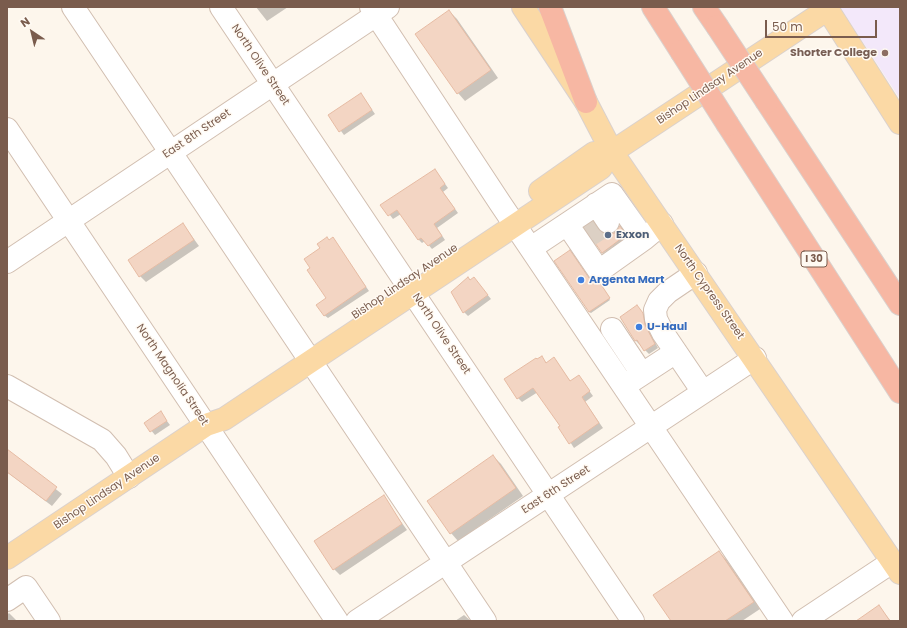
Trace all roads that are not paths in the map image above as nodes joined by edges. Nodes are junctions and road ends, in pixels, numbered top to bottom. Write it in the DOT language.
graph roads {
  1 [pos="73,7"];
  2 [pos="222,7"];
  3 [pos="523,7"];
  4 [pos="550,7"];
  5 [pos="652,7"];
  6 [pos="704,7"];
  7 [pos="831,8"];
  8 [pos="378,10"];
  9 [pos="272,84"];
  10 [pos="586,102"];
  11 [pos="900,123"];
  12 [pos="7,129"];
  13 [pos="170,152"];
  14 [pos="612,152"];
  15 [pos="561,194"];
  16 [pos="511,219"];
  17 [pos="68,220"];
  18 [pos="662,224"];
  19 [pos="606,233"];
  20 [pos="531,248"];
  21 [pos="7,262"];
  22 [pos="696,273"];
  23 [pos="409,287"];
  24 [pos="900,304"];
  25 [pos="612,329"];
  26 [pos="676,352"];
  27 [pos="307,356"];
  28 [pos="755,358"];
  29 [pos="642,374"];
  30 [pos="7,386"];
  31 [pos="624,386"];
  32 [pos="703,392"];
  33 [pos="900,392"];
  34 [pos="206,425"];
  35 [pos="652,426"];
  36 [pos="130,476"];
  37 [pos="548,494"];
  38 [pos="7,558"];
  39 [pos="446,562"];
  40 [pos="896,568"];
  41 [pos="7,600"];
  42 [pos="49,621"];
  43 [pos="337,621"];
  44 [pos="357,621"];
  45 [pos="485,621"];
  46 [pos="633,621"];
  47 [pos="782,621"];
  48 [pos="804,621"];
  1 -- 13 [label="street"];
  2 -- 9 [label="street, North Olive Street"];
  3 -- 10 [label="main road, North Cypress Street"];
  4 -- 10 [label="highway"];
  5 -- 33 [label="highway, I 30, bridge"];
  6 -- 24 [label="highway, bridge"];
  7 -- 11 [label="main road"];
  7 -- 14 [label="main road, Bishop Lindsay Avenue"];
  8 -- 9 [label="street, East 8th Street"];
  8 -- 16 [label="street"];
  9 -- 13 [label="street, East 8th Street"];
  9 -- 23 [label="street, North Olive Street"];
  10 -- 14 [label="main road, North Cypress Street"];
  12 -- 17 [label="street, North Magnolia Street"];
  13 -- 17 [label="street, East 8th Street"];
  13 -- 27 [label="street"];
  14 -- 15 [label="main road, Bishop Lindsay Avenue"];
  14 -- 16 [label="main road, Bishop Lindsay Avenue"];
  14 -- 18 [label="main road, North Cypress Street"];
  15 -- 16 [label="main road, Bishop Lindsay Avenue"];
  15 -- 19 [label="street"];
  16 -- 20 [label="street"];
  16 -- 23 [label="main road, Bishop Lindsay Avenue"];
  17 -- 21 [label="street, East 8th Street"];
  17 -- 34 [label="street, North Magnolia Street"];
  18 -- 19 [label="street"];
  18 -- 22 [label="main road, North Cypress Street"];
  19 -- 20 [label="street"];
  20 -- 31 [label="street"];
  22 -- 26 [label="street"];
  22 -- 28 [label="main road, North Cypress Street"];
  23 -- 27 [label="main road, Bishop Lindsay Avenue"];
  23 -- 37 [label="street, North Olive Street"];
  25 -- 29 [label="street"];
  26 -- 29 [label="street"];
  26 -- 32 [label="street"];
  27 -- 34 [label="main road, Bishop Lindsay Avenue"];
  27 -- 39 [label="street"];
  28 -- 32 [label="street, East 6th Street"];
  28 -- 40 [label="main road, North Cypress Street"];
  29 -- 31 [label="street"];
  30 -- 36 [label="street"];
  31 -- 35 [label="street"];
  32 -- 35 [label="street, East 6th Street"];
  34 -- 36 [label="main road, Bishop Lindsay Avenue"];
  34 -- 43 [label="street, North Magnolia Street"];
  35 -- 37 [label="street, East 6th Street"];
  35 -- 47 [label="street"];
  36 -- 38 [label="main road, Bishop Lindsay Avenue"];
  37 -- 39 [label="street, East 6th Street"];
  37 -- 46 [label="street, North Olive Street"];
  39 -- 44 [label="street, East 6th Street"];
  39 -- 45 [label="street"];
  40 -- 48 [label="street"];
  41 -- 42 [label="street"];
}
